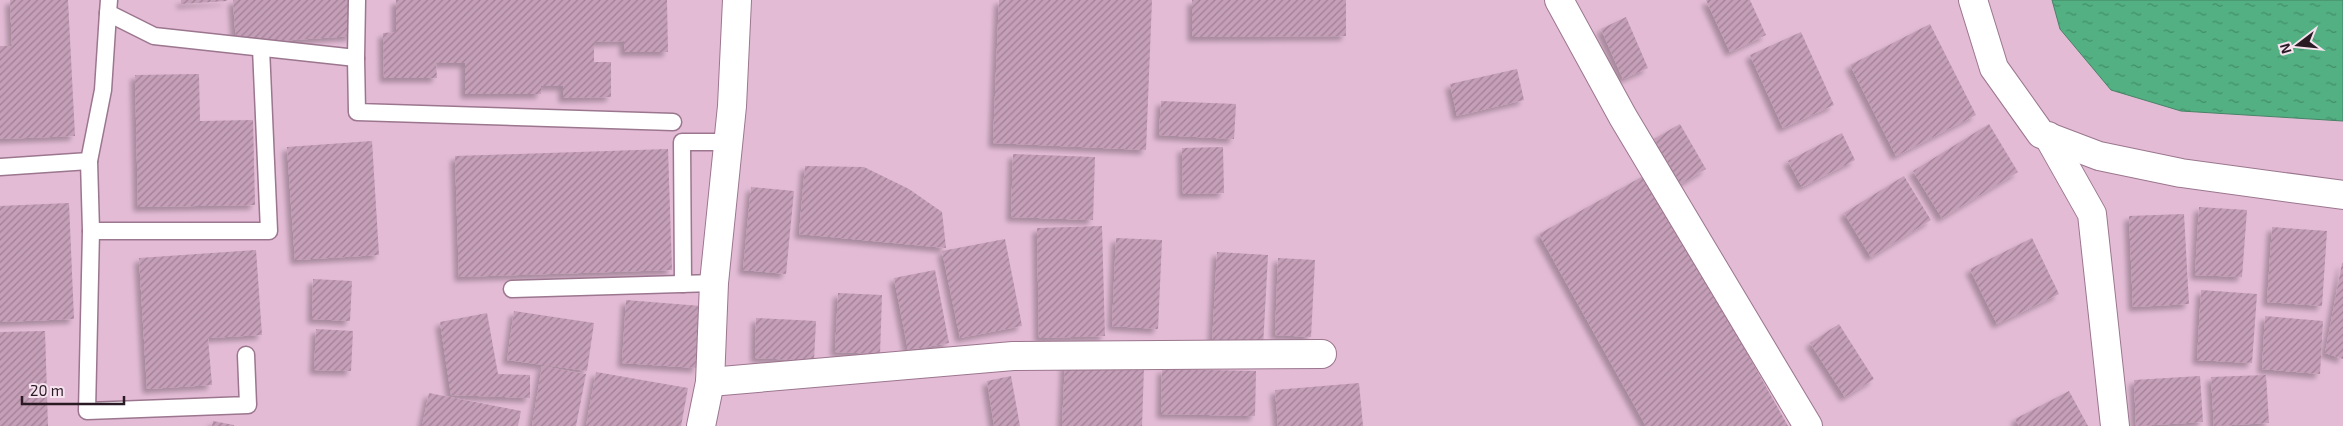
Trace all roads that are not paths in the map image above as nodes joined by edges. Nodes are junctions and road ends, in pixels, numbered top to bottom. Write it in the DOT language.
graph roads {
  1 [pos="357,0"];
  2 [pos="737,0"];
  3 [pos="1559,0"];
  4 [pos="1973,0"];
  5 [pos="109,6"];
  6 [pos="261,48"];
  7 [pos="356,58"];
  8 [pos="673,122"];
  9 [pos="2048,136"];
  10 [pos="729,142"];
  11 [pos="89,161"];
  12 [pos="0,167"];
  13 [pos="2343,195"];
  14 [pos="91,231"];
  15 [pos="714,283"];
  16 [pos="682,284"];
  17 [pos="512,289"];
  18 [pos="1322,354"];
  19 [pos="246,355"];
  20 [pos="710,382"];
  21 [pos="88,418"];
  22 [pos="701,426"];
  23 [pos="1808,426"];
  24 [pos="2115,426"];
  1 -- 7 [label="lane"];
  2 -- 10 [label="street"];
  3 -- 23 [label="street"];
  4 -- 9 [label="street"];
  5 -- 6 [label="lane"];
  5 -- 11 [label="lane"];
  6 -- 7 [label="lane"];
  6 -- 14 [label="lane"];
  7 -- 8 [label="lane"];
  9 -- 13 [label="street"];
  9 -- 24 [label="street"];
  10 -- 15 [label="street"];
  10 -- 16 [label="lane"];
  11 -- 12 [label="lane"];
  11 -- 14 [label="lane"];
  14 -- 21 [label="lane"];
  15 -- 16 [label="lane"];
  15 -- 20 [label="street"];
  16 -- 17 [label="lane"];
  18 -- 20 [label="street"];
  19 -- 21 [label="lane"];
  20 -- 22 [label="street"];
}
